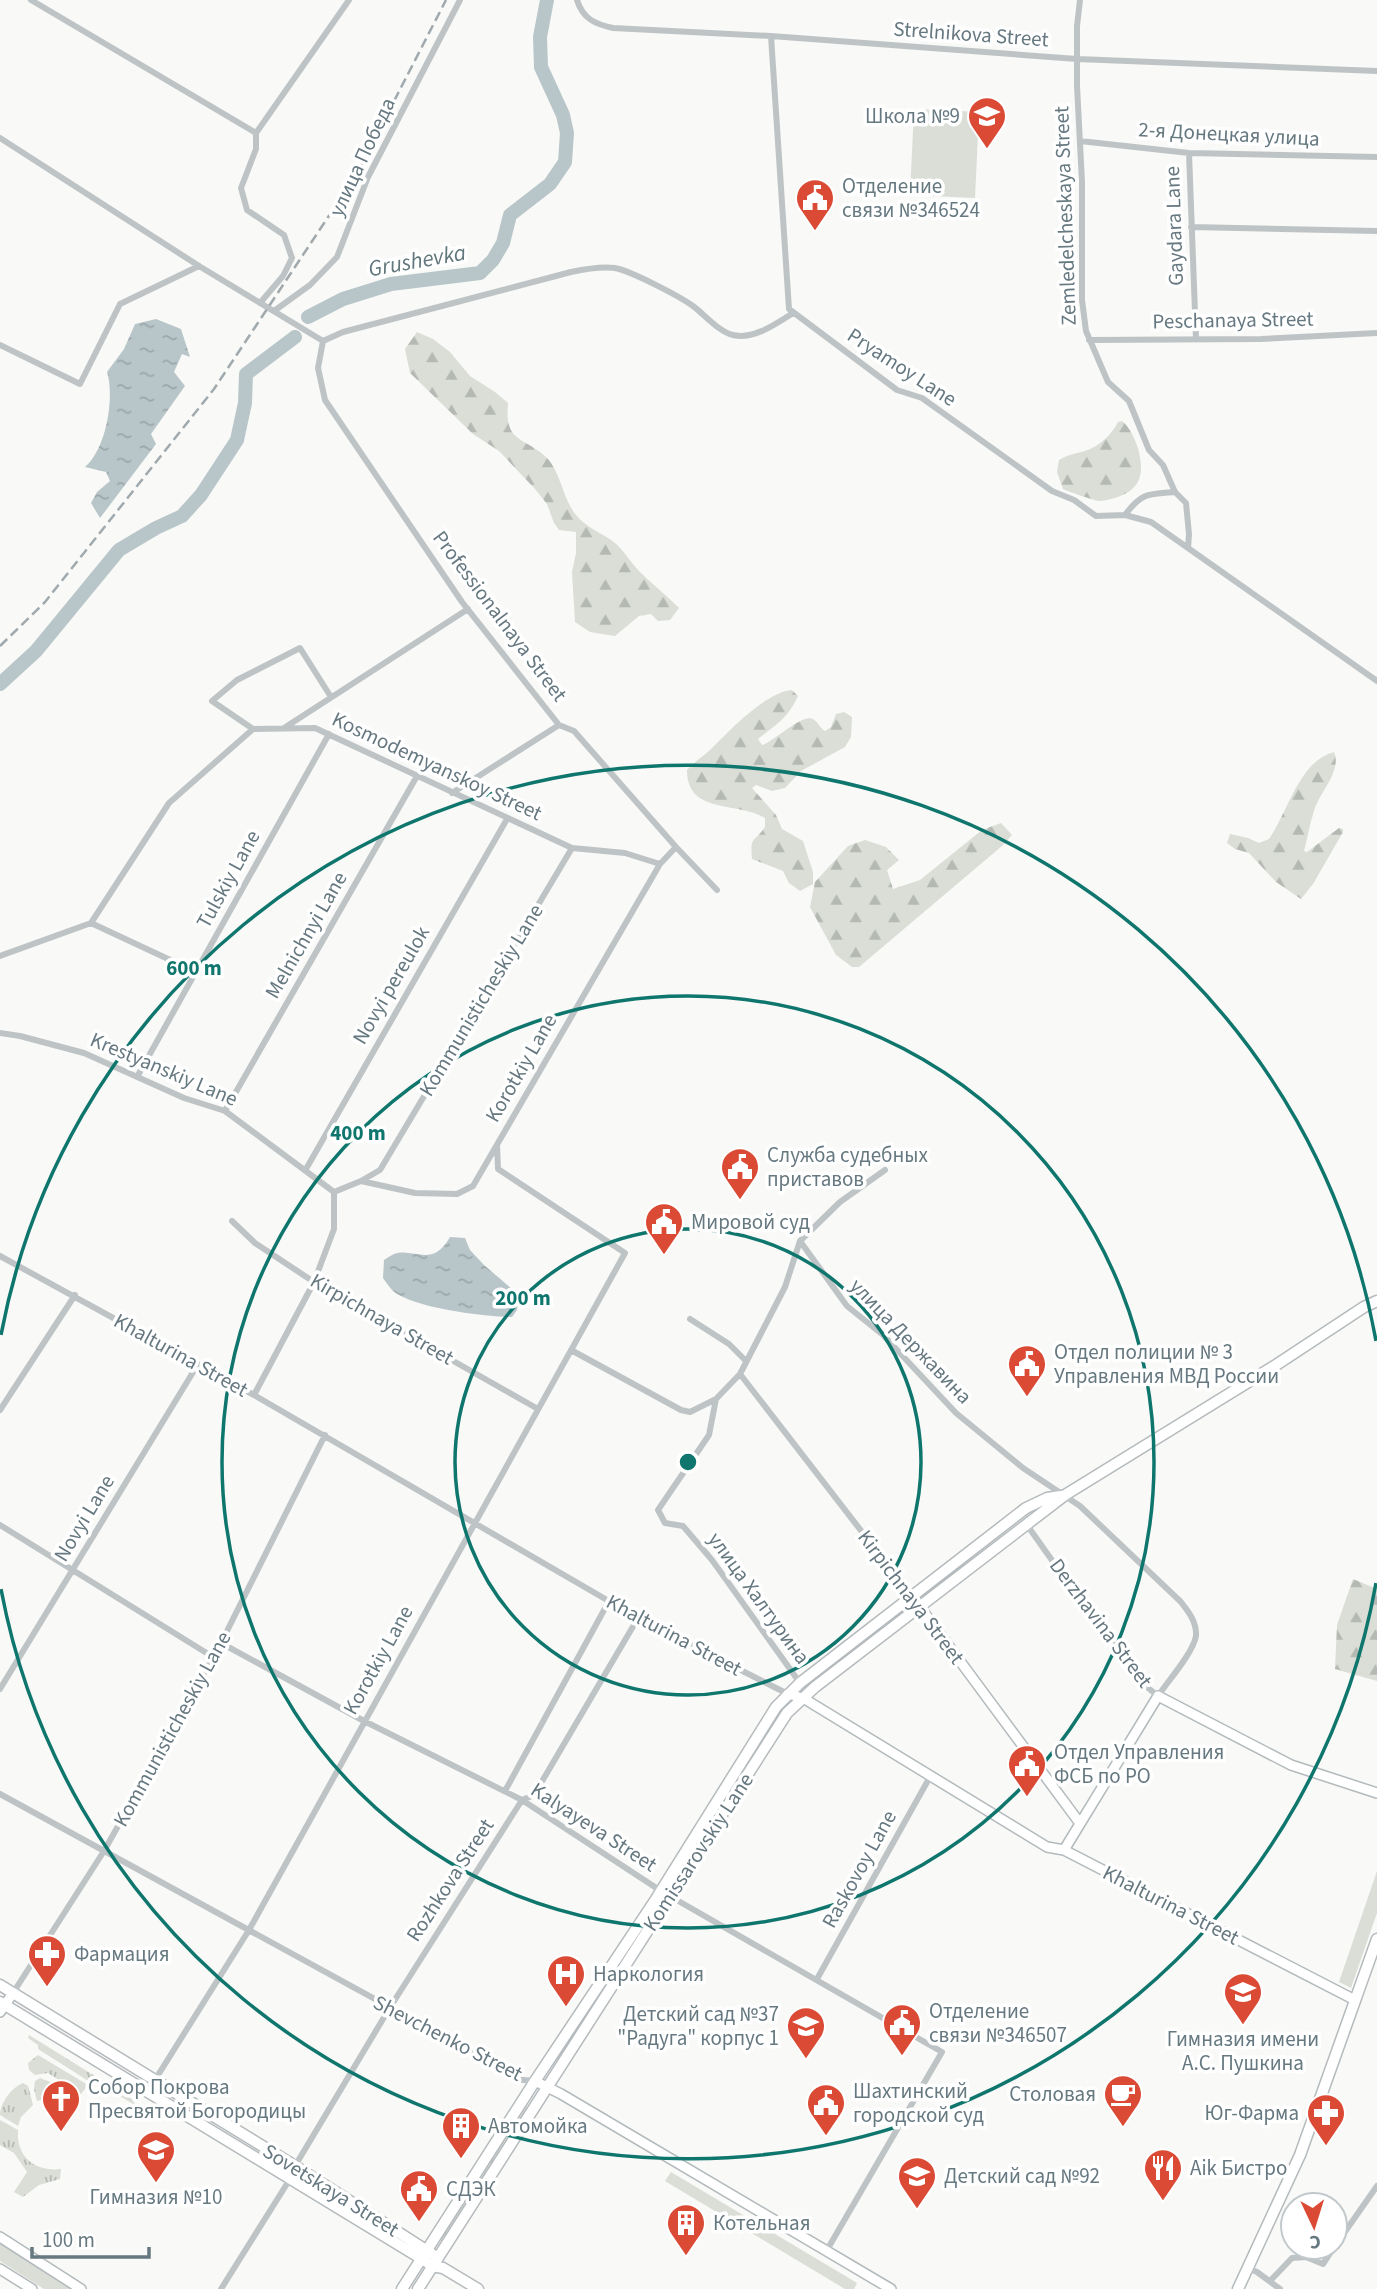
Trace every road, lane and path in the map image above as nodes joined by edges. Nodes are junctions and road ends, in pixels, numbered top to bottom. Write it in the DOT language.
graph roads {
  1 [pos="32,0"];
  2 [pos="349,0"];
  3 [pos="460,0"];
  4 [pos="577,0"];
  5 [pos="1080,0"];
  6 [pos="771,36"];
  7 [pos="1077,59"];
  8 [pos="1377,71"];
  9 [pos="256,133"];
  10 [pos="0,138"];
  11 [pos="1080,141"];
  12 [pos="1189,153"];
  13 [pos="1377,157"];
  14 [pos="1191,227"];
  15 [pos="1377,230"];
  16 [pos="199,266"];
  17 [pos="260,303"];
  18 [pos="274,311"];
  19 [pos="793,313"];
  20 [pos="1377,333"];
  21 [pos="1196,339"];
  22 [pos="1089,340"];
  23 [pos="323,341"];
  24 [pos="0,345"];
  25 [pos="1175,492"];
  26 [pos="1125,515"];
  27 [pos="1188,548"];
  28 [pos="468,609"];
  29 [pos="1377,681"];
  30 [pos="331,697"];
  31 [pos="559,725"];
  32 [pos="284,728"];
  33 [pos="253,729"];
  34 [pos="329,734"];
  35 [pos="417,776"];
  36 [pos="452,793"];
  37 [pos="507,819"];
  38 [pos="572,848"];
  39 [pos="677,848"];
  40 [pos="660,864"];
  41 [pos="717,890"];
  42 [pos="91,923"];
  43 [pos="0,956"];
  44 [pos="196,972"];
  45 [pos="0,1033"];
  46 [pos="137,1077"];
  47 [pos="225,1111"];
  48 [pos="497,1145"];
  49 [pos="306,1169"];
  50 [pos="886,1170"];
  51 [pos="361,1181"];
  52 [pos="334,1192"];
  53 [pos="232,1221"];
  54 [pos="800,1241"];
  55 [pos="0,1256"];
  56 [pos="314,1282"];
  57 [pos="75,1295"];
  58 [pos="1377,1301"];
  59 [pos="691,1319"];
  60 [pos="571,1350"];
  61 [pos="746,1361"];
  62 [pos="198,1364"];
  63 [pos="740,1374"];
  64 [pos="254,1395"];
  65 [pos="716,1399"];
  66 [pos="538,1409"];
  67 [pos="0,1410"];
  68 [pos="325,1436"];
  69 [pos="1065,1495"];
  70 [pos="475,1522"];
  71 [pos="0,1525"];
  72 [pos="1027,1525"];
  73 [pos="72,1570"];
  74 [pos="912,1597"];
  75 [pos="609,1601"];
  76 [pos="920,1607"];
  77 [pos="638,1618"];
  78 [pos="221,1643"];
  79 [pos="213,1657"];
  80 [pos="800,1683"];
  81 [pos="0,1689"];
  82 [pos="788,1694"];
  83 [pos="1158,1696"];
  84 [pos="803,1698"];
  85 [pos="364,1721"];
  86 [pos="930,1775"];
  87 [pos="505,1791"];
  88 [pos="1377,1793"];
  89 [pos="0,1794"];
  90 [pos="522,1800"];
  91 [pos="1079,1822"];
  92 [pos="1064,1850"];
  93 [pos="104,1851"];
  94 [pos="666,1893"];
  95 [pos="249,1930"];
  96 [pos="1377,1939"];
  97 [pos="817,1979"];
  98 [pos="0,1985"];
  99 [pos="13,1993"];
  100 [pos="1355,2000"];
  101 [pos="2,2006"];
  102 [pos="389,2009"];
  103 [pos="155,2080"];
  104 [pos="535,2081"];
  105 [pos="547,2086"];
  106 [pos="295,2165"];
  107 [pos="290,2179"];
  108 [pos="1377,2186"];
  109 [pos="1349,2227"];
  110 [pos="0,2237"];
  111 [pos="827,2250"];
  112 [pos="425,2255"];
  113 [pos="1290,2261"];
  114 [pos="438,2263"];
  115 [pos="1248,2268"];
  116 [pos="0,2269"];
  117 [pos="1270,2281"];
  118 [pos="32,2289"];
  119 [pos="81,2289"];
  120 [pos="221,2289"];
  121 [pos="402,2289"];
  122 [pos="418,2289"];
  123 [pos="478,2289"];
  124 [pos="891,2289"];
  125 [pos="1238,2289"];
  126 [pos="1280,2289"];
  1 -- 9 [label="street"];
  2 -- 9 [label="street"];
  3 -- 18 [label="street, улица Победа"];
  4 -- 6 [label="street, Strelnikova Street"];
  5 -- 7 [label="street, Zemledelcheskaya Street"];
  6 -- 7 [label="street, Strelnikova Street"];
  6 -- 19 [label="street"];
  7 -- 8 [label="street, Strelnikova Street"];
  7 -- 11 [label="street, Zemledelcheskaya Street"];
  9 -- 17 [label="street"];
  10 -- 16 [label="street"];
  11 -- 12 [label="street, 2-я Донецкая улица"];
  11 -- 22 [label="street, Zemledelcheskaya Street"];
  12 -- 13 [label="street, 2-я Донецкая улица"];
  12 -- 14 [label="street, Gaydara Lane"];
  14 -- 15 [label="street"];
  14 -- 21 [label="street, Gaydara Lane"];
  16 -- 17 [label="street"];
  16 -- 24 [label="street"];
  17 -- 18 [label="street"];
  18 -- 23 [label="street"];
  19 -- 23 [label="street"];
  19 -- 26 [label="street, Pryamoy Lane"];
  20 -- 21 [label="street, Peschanaya Street"];
  21 -- 22 [label="street, Peschanaya Street"];
  22 -- 25 [label="street, Zemledelcheskaya Street"];
  23 -- 28 [label="street, Professionalnaya Street"];
  25 -- 26 [label="street"];
  25 -- 27 [label="street, Zemledelcheskaya Street"];
  26 -- 27 [label="street, Pryamoy Lane"];
  27 -- 29 [label="street"];
  28 -- 30 [label="street"];
  28 -- 31 [label="street, Professionalnaya Street"];
  30 -- 32 [label="street"];
  30 -- 33 [label="street"];
  31 -- 36 [label="street"];
  31 -- 39 [label="street, Professionalnaya Street"];
  32 -- 33 [label="street, Kosmodemyanskoy Street"];
  32 -- 34 [label="street, Kosmodemyanskoy Street"];
  33 -- 42 [label="street"];
  34 -- 35 [label="street, Kosmodemyanskoy Street"];
  34 -- 44 [label="street, Tulskiy Lane"];
  35 -- 36 [label="street, Kosmodemyanskoy Street"];
  35 -- 47 [label="street, Melnichnyi Lane"];
  36 -- 37 [label="street, Kosmodemyanskoy Street"];
  37 -- 38 [label="street, Kosmodemyanskoy Street"];
  37 -- 49 [label="street, Novyi pereulok"];
  38 -- 40 [label="street, Kosmodemyanskoy Street"];
  38 -- 51 [label="street, Kommunisticheskiy Lane"];
  39 -- 40 [label="street, Korotkiy Lane"];
  39 -- 41 [label="street, Professionalnaya Street"];
  40 -- 48 [label="street, Korotkiy Lane"];
  42 -- 43 [label="street"];
  42 -- 44 [label="street"];
  44 -- 46 [label="street, Tulskiy Lane"];
  45 -- 46 [label="street, Krestyanskiy Lane"];
  46 -- 47 [label="street, Krestyanskiy Lane"];
  47 -- 49 [label="street, Krestyanskiy Lane"];
  48 -- 51 [label="street, Korotkiy Lane"];
  48 -- 60 [label="street, Korotkiy Lane"];
  49 -- 52 [label="street, Krestyanskiy Lane"];
  50 -- 54 [label="street"];
  51 -- 52 [label="street"];
  52 -- 56 [label="street"];
  53 -- 56 [label="street, Kirpichnaya Street"];
  54 -- 61 [label="street"];
  54 -- 69 [label="street, улица Державина"];
  55 -- 57 [label="street, Khalturina Street"];
  56 -- 64 [label="street"];
  56 -- 66 [label="street, Kirpichnaya Street"];
  57 -- 62 [label="street, Khalturina Street"];
  57 -- 67 [label="street"];
  58 -- 69 [label="main road, Komissarovskiy Lane"];
  59 -- 61 [label="street"];
  60 -- 65 [label="street"];
  60 -- 66 [label="street, Korotkiy Lane"];
  61 -- 63 [label="street"];
  62 -- 64 [label="street, Khalturina Street"];
  62 -- 73 [label="street, Novyi Lane"];
  63 -- 65 [label="street"];
  63 -- 74 [label="street, Kirpichnaya Street"];
  64 -- 68 [label="street, Khalturina Street"];
  65 -- 80 [label="street, улица Халтурина"];
  66 -- 70 [label="street, Korotkiy Lane"];
  68 -- 70 [label="street, Khalturina Street"];
  68 -- 78 [label="street, Kommunisticheskiy Lane"];
  69 -- 72 [label="main road, Komissarovskiy Lane"];
  69 -- 74 [label="main road, Komissarovskiy Lane"];
  69 -- 83 [label="street, улица Державина"];
  70 -- 75 [label="street, Khalturina Street"];
  70 -- 85 [label="street, Korotkiy Lane"];
  71 -- 73 [label="street"];
  72 -- 76 [label="main road, Komissarovskiy Lane"];
  72 -- 83 [label="street, Derzhavina Street"];
  73 -- 79 [label="street"];
  73 -- 81 [label="street, Novyi Lane"];
  74 -- 76 [label="street, Kirpichnaya Street"];
  74 -- 80 [label="main road, Komissarovskiy Lane"];
  75 -- 77 [label="street, Khalturina Street"];
  75 -- 87 [label="street"];
  76 -- 84 [label="main road, Komissarovskiy Lane"];
  76 -- 91 [label="street, Kirpichnaya Street"];
  77 -- 82 [label="street, Khalturina Street"];
  77 -- 90 [label="street, Rozhkova Street"];
  78 -- 79 [label="street, Kommunisticheskiy Lane"];
  78 -- 85 [label="street, Kalyayeva Street"];
  79 -- 93 [label="street, Kommunisticheskiy Lane"];
  80 -- 82 [label="main road, Komissarovskiy Lane"];
  82 -- 84 [label="street, Khalturina Street"];
  82 -- 94 [label="main road, Komissarovskiy Lane"];
  83 -- 88 [label="street, Derzhavina Street"];
  83 -- 91 [label="street"];
  84 -- 86 [label="street, Khalturina Street"];
  84 -- 94 [label="main road, Komissarovskiy Lane"];
  85 -- 87 [label="street, Kalyayeva Street"];
  85 -- 95 [label="street, Korotkiy Lane"];
  86 -- 92 [label="street, Khalturina Street"];
  86 -- 97 [label="street, Raskovoy Lane"];
  87 -- 90 [label="street, Kalyayeva Street"];
  89 -- 93 [label="street, Shevchenko Street"];
  90 -- 94 [label="street, Kalyayeva Street"];
  90 -- 102 [label="street, Rozhkova Street"];
  91 -- 92 [label="street"];
  92 -- 100 [label="street, Khalturina Street"];
  93 -- 95 [label="street, Shevchenko Street"];
  93 -- 99 [label="street, Kommunisticheskiy Lane"];
  94 -- 97 [label="street, Kalyayeva Street"];
  94 -- 104 [label="main road, Komissarovskiy Lane"];
  94 -- 105 [label="main road, Komissarovskiy Lane"];
  95 -- 102 [label="street, Shevchenko Street"];
  95 -- 103 [label="street, Korotkiy Lane"];
  96 -- 100 [label="main road"];
  97 -- 111 [label="street, Kalyayeva Street"];
  98 -- 99 [label="main road, Sovetskaya Street"];
  99 -- 101 [label="street, Kommunisticheskiy Lane"];
  99 -- 103 [label="main road, Sovetskaya Street"];
  100 -- 115 [label="main road"];
  101 -- 107 [label="main road, Sovetskaya Street"];
  102 -- 104 [label="street, Shevchenko Street"];
  102 -- 106 [label="street, Rozhkova Street"];
  103 -- 106 [label="main road, Sovetskaya Street"];
  104 -- 105 [label="street, Shevchenko Street"];
  104 -- 112 [label="main road, Komissarovskiy Lane"];
  105 -- 111 [label="street, Shevchenko Street"];
  105 -- 114 [label="main road, Komissarovskiy Lane"];
  106 -- 112 [label="main road, Sovetskaya Street"];
  107 -- 112 [label="main road, Sovetskaya Street"];
  107 -- 120 [label="street"];
  108 -- 109 [label="street"];
  110 -- 119 [label="street"];
  111 -- 124 [label="street, Shevchenko Street"];
  112 -- 114 [label="main road, Sovetskaya Street"];
  112 -- 121 [label="main road, Komissarovskiy Lane"];
  113 -- 117 [label="street"];
  114 -- 122 [label="main road, Komissarovskiy Lane"];
  114 -- 123 [label="main road, Sovetskaya Street"];
  115 -- 117 [label="street"];
  115 -- 125 [label="main road"];
  116 -- 118 [label="street"];
  117 -- 126 [label="street"];
}
